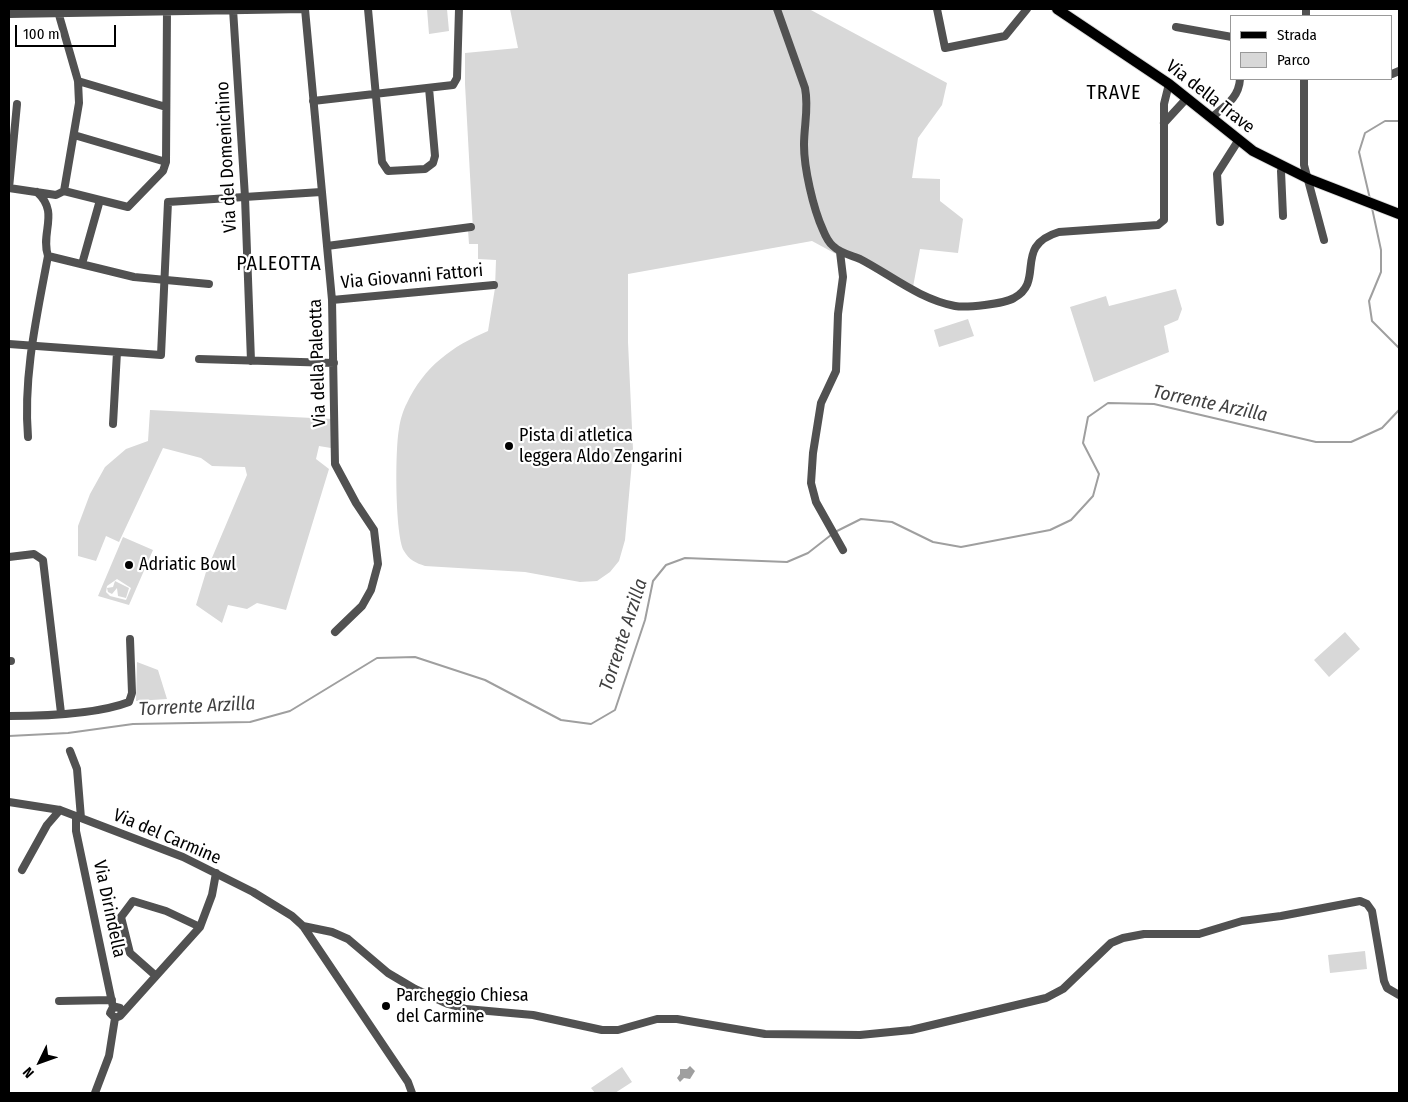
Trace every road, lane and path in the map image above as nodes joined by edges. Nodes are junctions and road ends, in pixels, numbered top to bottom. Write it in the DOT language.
graph roads {
  1 [pos="305,9"];
  2 [pos="368,9"];
  3 [pos="459,9"];
  4 [pos="777,9"];
  5 [pos="937,9"];
  6 [pos="1027,9"];
  7 [pos="1057,9"];
  8 [pos="233,10"];
  9 [pos="167,11"];
  10 [pos="32,12"];
  11 [pos="9,14"];
  12 [pos="59,15"];
  13 [pos="1176,27"];
  14 [pos="1230,37"];
  15 [pos="1240,80"];
  16 [pos="1304,80"];
  17 [pos="78,81"];
  18 [pos="1169,84"];
  19 [pos="429,88"];
  20 [pos="375,94"];
  21 [pos="1187,98"];
  22 [pos="313,101"];
  23 [pos="17,104"];
  24 [pos="166,107"];
  25 [pos="1211,118"];
  26 [pos="1164,123"];
  27 [pos="74,135"];
  28 [pos="1238,141"];
  29 [pos="166,162"];
  30 [pos="1283,167"];
  31 [pos="1309,179"];
  32 [pos="9,188"];
  33 [pos="64,190"];
  34 [pos="37,192"];
  35 [pos="321,192"];
  36 [pos="245,197"];
  37 [pos="100,200"];
  38 [pos="1399,214"];
  39 [pos="1283,216"];
  40 [pos="1220,222"];
  41 [pos="472,228"];
  42 [pos="1324,240"];
  43 [pos="327,246"];
  44 [pos="840,252"];
  45 [pos="48,256"];
  46 [pos="82,264"];
  47 [pos="166,280"];
  48 [pos="209,284"];
  49 [pos="494,285"];
  50 [pos="332,300"];
  51 [pos="9,344"];
  52 [pos="32,345"];
  53 [pos="117,352"];
  54 [pos="199,359"];
  55 [pos="251,361"];
  56 [pos="334,363"];
  57 [pos="113,424"];
  58 [pos="28,437"];
  59 [pos="843,550"];
  60 [pos="9,557"];
  61 [pos="336,632"];
  62 [pos="130,639"];
  63 [pos="61,714"];
  64 [pos="9,716"];
  65 [pos="70,751"];
  66 [pos="9,802"];
  67 [pos="49,807"];
  68 [pos="60,810"];
  69 [pos="79,818"];
  70 [pos="47,825"];
  71 [pos="22,870"];
  72 [pos="216,873"];
  73 [pos="304,926"];
  74 [pos="200,927"];
  75 [pos="156,976"];
  76 [pos="1399,995"];
  77 [pos="59,1001"];
  78 [pos="112,1003"];
  79 [pos="122,1013"];
  80 [pos="114,1018"];
  81 [pos="95,1093"];
  82 [pos="412,1093"];
  1 -- 8 [label="street"];
  1 -- 22 [label="street, Via della Paleotta"];
  2 -- 20 [label="street"];
  3 -- 19 [label="street"];
  4 -- 44 [label="street"];
  5 -- 6 [label="street"];
  7 -- 18 [label="main road, Via della Trave"];
  8 -- 9 [label="street"];
  8 -- 36 [label="street, Via del Domenichino"];
  9 -- 12 [label="street"];
  9 -- 24 [label="street"];
  10 -- 11 [label="street"];
  10 -- 12 [label="street"];
  12 -- 17 [label="street"];
  13 -- 14 [label="street"];
  15 -- 25 [label="street"];
  16 -- 31 [label="street"];
  17 -- 24 [label="street"];
  17 -- 27 [label="street"];
  18 -- 21 [label="main road, Via della Trave"];
  18 -- 26 [label="street"];
  19 -- 20 [label="street"];
  19 -- 20 [label="street"];
  20 -- 22 [label="street"];
  21 -- 25 [label="main road, Via della Trave"];
  21 -- 26 [label="street"];
  22 -- 35 [label="street, Via della Paleotta"];
  23 -- 32 [label="street"];
  24 -- 29 [label="street"];
  25 -- 28 [label="main road, Via della Trave"];
  26 -- 44 [label="street"];
  27 -- 29 [label="street"];
  27 -- 33 [label="street"];
  28 -- 30 [label="main road, Via della Trave"];
  28 -- 40 [label="street"];
  29 -- 37 [label="street"];
  30 -- 31 [label="main road, Via della Trave"];
  30 -- 39 [label="street"];
  31 -- 38 [label="main road, Via della Trave"];
  31 -- 42 [label="street"];
  32 -- 34 [label="street"];
  33 -- 34 [label="street"];
  33 -- 37 [label="street"];
  34 -- 45 [label="street"];
  35 -- 36 [label="street"];
  35 -- 43 [label="street, Via della Paleotta"];
  36 -- 47 [label="street"];
  36 -- 55 [label="street, Via del Domenichino"];
  37 -- 46 [label="street"];
  41 -- 43 [label="street"];
  43 -- 50 [label="street, Via della Paleotta"];
  44 -- 59 [label="street"];
  45 -- 46 [label="street"];
  45 -- 52 [label="street"];
  46 -- 47 [label="street"];
  47 -- 48 [label="street"];
  47 -- 53 [label="street"];
  49 -- 50 [label="street, Via Giovanni Fattori"];
  50 -- 56 [label="street, Via della Paleotta"];
  51 -- 52 [label="street"];
  52 -- 53 [label="street"];
  52 -- 58 [label="street"];
  53 -- 57 [label="street"];
  54 -- 55 [label="street"];
  55 -- 56 [label="street"];
  56 -- 61 [label="street, Via della Paleotta"];
  60 -- 63 [label="street"];
  62 -- 63 [label="street"];
  63 -- 64 [label="street"];
  65 -- 69 [label="street, Via Dirindella"];
  66 -- 67 [label="street, Via del Carmine"];
  67 -- 68 [label="street, Via del Carmine"];
  67 -- 70 [label="street"];
  68 -- 69 [label="street, Via del Carmine"];
  68 -- 70 [label="street"];
  69 -- 72 [label="street, Via del Carmine"];
  69 -- 78 [label="street, Via Dirindella"];
  70 -- 71 [label="street"];
  72 -- 73 [label="street, Via del Carmine"];
  72 -- 74 [label="street"];
  73 -- 76 [label="street"];
  73 -- 82 [label="street"];
  74 -- 75 [label="street"];
  74 -- 75 [label="street"];
  75 -- 79 [label="street"];
  77 -- 78 [label="street"];
  78 -- 79 [label="street"];
  78 -- 80 [label="street, Via Dirindella"];
  79 -- 80 [label="street"];
  80 -- 81 [label="street, Via Dirindella"];
}
